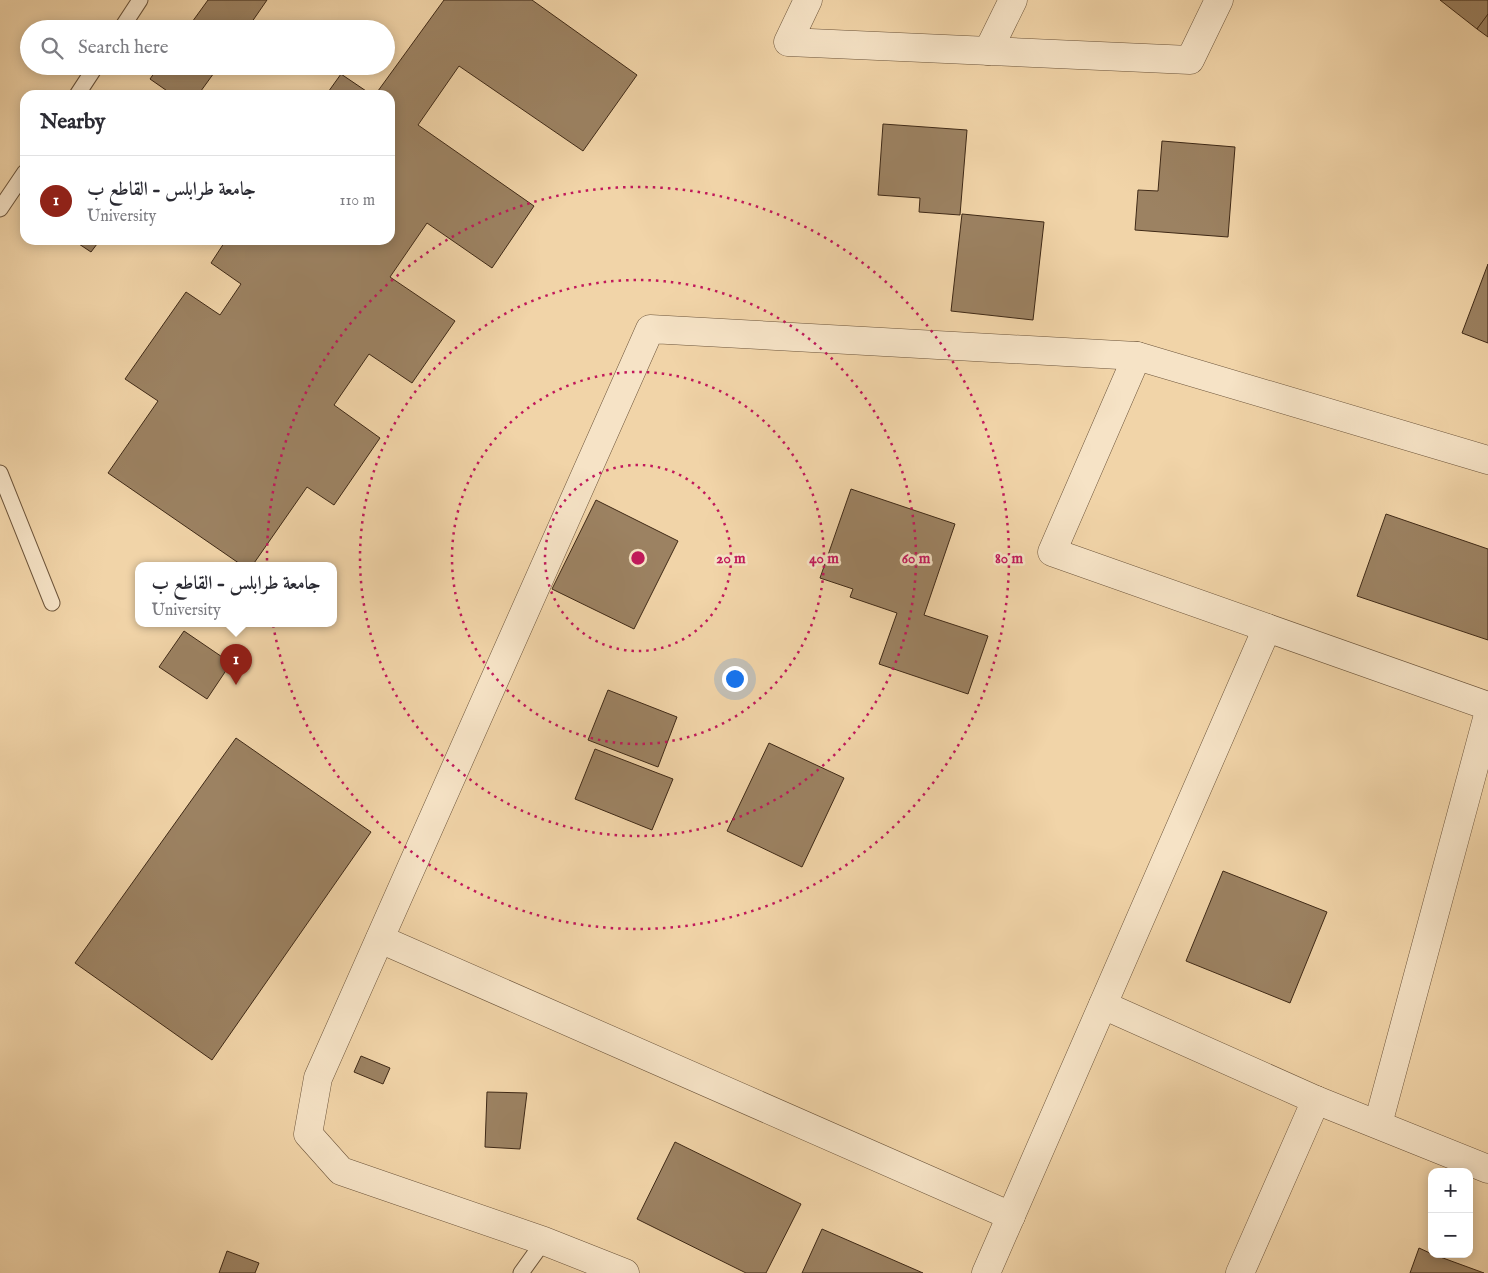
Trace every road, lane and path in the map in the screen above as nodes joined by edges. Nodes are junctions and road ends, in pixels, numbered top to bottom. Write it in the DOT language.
graph roads {
  1 [pos="140,0"];
  2 [pos="808,0"];
  3 [pos="1013,0"];
  4 [pos="1219,0"];
  5 [pos="127,20"];
  6 [pos="988,51"];
  7 [pos="90,75"];
  8 [pos="79,90"];
  9 [pos="20,179"];
  10 [pos="0,209"];
  11 [pos="1137,356"];
  12 [pos="1488,460"];
  13 [pos="0,473"];
  14 [pos="52,603"];
  15 [pos="1267,628"];
  16 [pos="1488,706"];
  17 [pos="1488,715"];
  18 [pos="380,939"];
  19 [pos="1103,1005"];
  20 [pos="1316,1100"];
  21 [pos="1378,1124"];
  22 [pos="1488,1169"];
  23 [pos="1011,1216"];
  24 [pos="544,1241"];
  25 [pos="521,1273"];
  26 [pos="625,1273"];
  27 [pos="986,1273"];
  28 [pos="1240,1273"];
  1 -- 5 [label="lane"];
  2 -- 6 [label="street"];
  3 -- 6 [label="street"];
  4 -- 6 [label="street"];
  7 -- 8 [label="lane"];
  9 -- 10 [label="lane"];
  11 -- 12 [label="street"];
  11 -- 15 [label="street"];
  11 -- 18 [label="street"];
  13 -- 14 [label="lane"];
  15 -- 16 [label="street"];
  15 -- 19 [label="street"];
  17 -- 21 [label="street"];
  18 -- 23 [label="street"];
  18 -- 24 [label="street"];
  19 -- 20 [label="street"];
  19 -- 23 [label="street"];
  20 -- 21 [label="street"];
  20 -- 28 [label="street"];
  21 -- 22 [label="street"];
  23 -- 27 [label="street"];
  24 -- 25 [label="lane"];
  24 -- 26 [label="street"];
}
